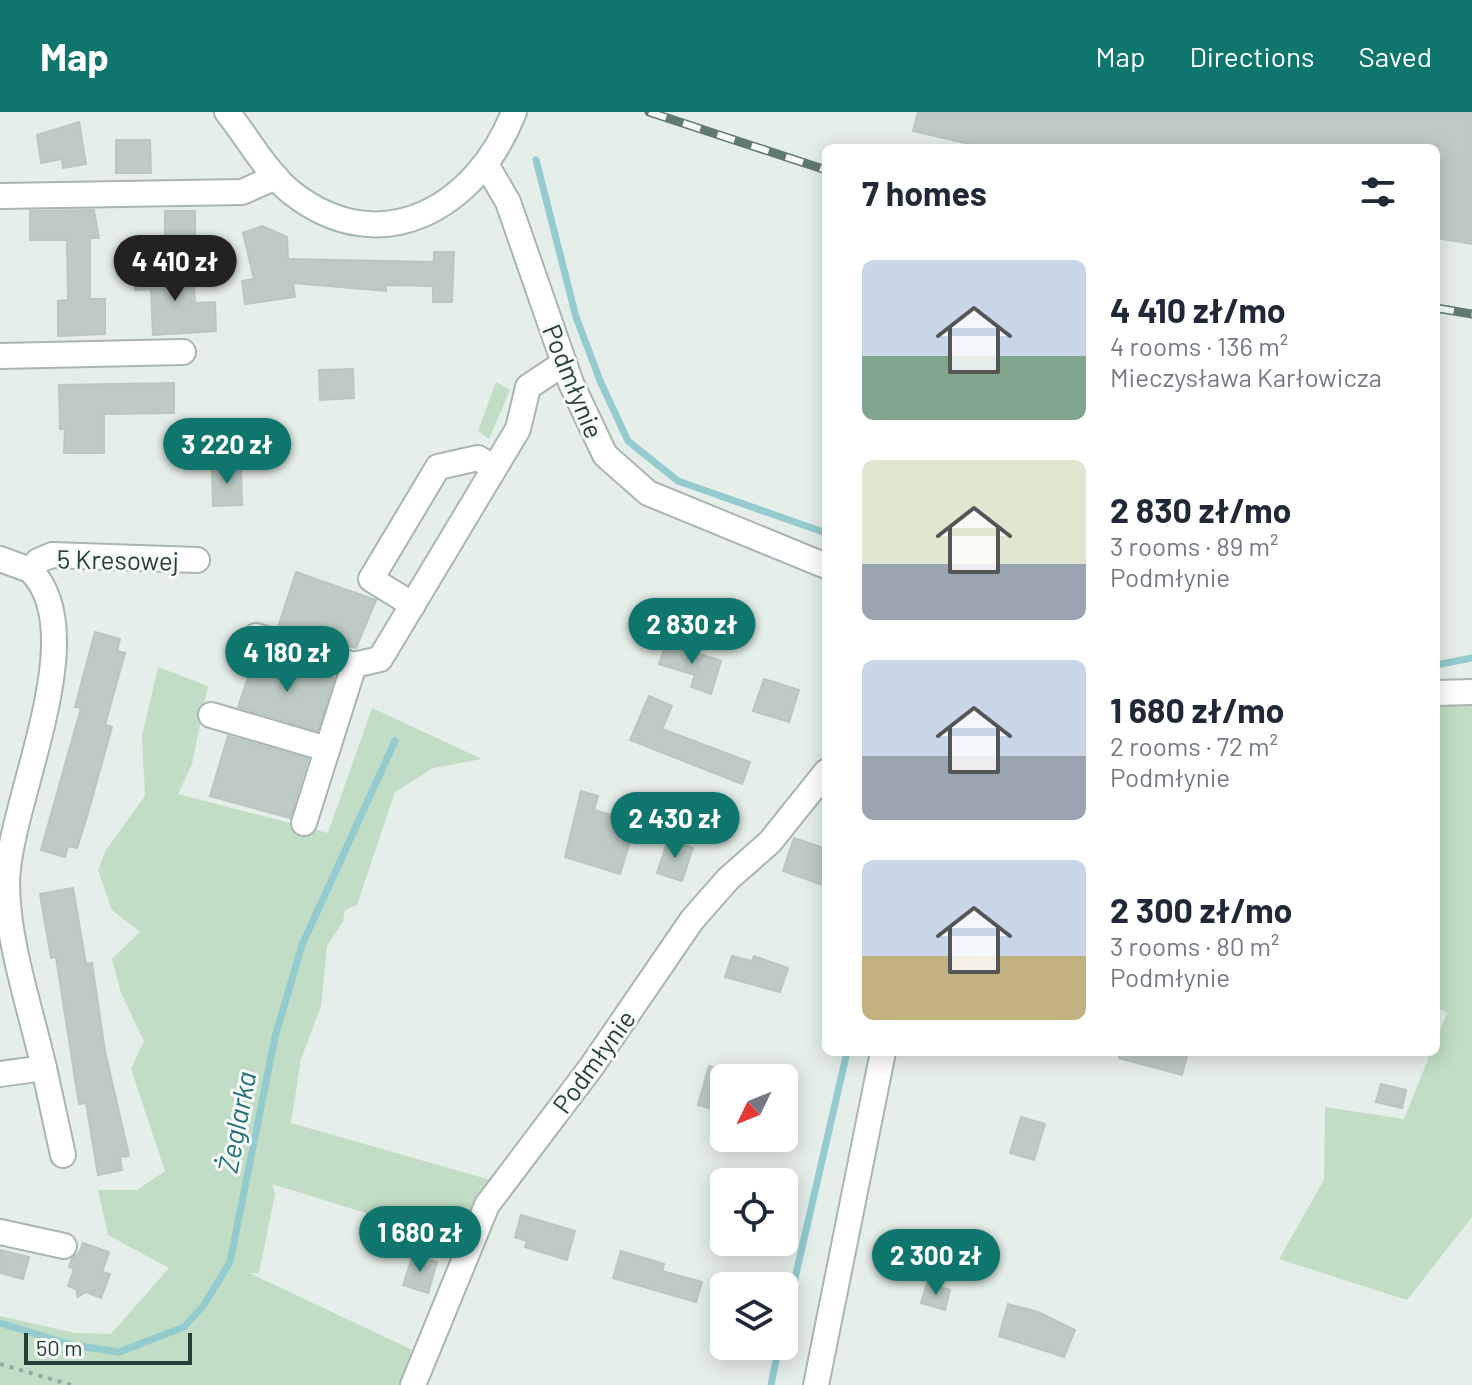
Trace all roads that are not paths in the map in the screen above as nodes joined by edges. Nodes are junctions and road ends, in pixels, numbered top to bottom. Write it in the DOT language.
graph roads {
  1 [pos="227,112"];
  2 [pos="514,112"];
  3 [pos="487,166"];
  4 [pos="276,177"];
  5 [pos="0,196"];
  6 [pos="183,352"];
  7 [pos="0,356"];
  8 [pos="564,363"];
  9 [pos="494,468"];
  10 [pos="0,559"];
  11 [pos="197,560"];
  12 [pos="822,564"];
  13 [pos="30,570"];
  14 [pos="413,605"];
  15 [pos="256,636"];
  16 [pos="354,665"];
  17 [pos="1472,692"];
  18 [pos="1440,693"];
  19 [pos="211,715"];
  20 [pos="327,749"];
  21 [pos="822,777"];
  22 [pos="304,823"];
  23 [pos="7,843"];
  24 [pos="882,1056"];
  25 [pos="44,1068"];
  26 [pos="0,1074"];
  27 [pos="63,1155"];
  28 [pos="0,1232"];
  29 [pos="64,1246"];
  30 [pos="413,1385"];
  31 [pos="816,1385"];
  1 -- 4 [label="street"];
  2 -- 3 [label="street"];
  3 -- 4 [label="street"];
  3 -- 8 [label="street, Podmłynie"];
  4 -- 5 [label="street"];
  6 -- 7 [label="street"];
  8 -- 9 [label="street"];
  8 -- 12 [label="street, Podmłynie"];
  9 -- 14 [label="street"];
  9 -- 14 [label="street"];
  10 -- 13 [label="street, 5 Kresowej"];
  11 -- 13 [label="street, 5 Kresowej"];
  13 -- 23 [label="street"];
  14 -- 16 [label="street"];
  15 -- 16 [label="street"];
  16 -- 20 [label="street"];
  17 -- 18 [label="street"];
  19 -- 20 [label="street"];
  20 -- 22 [label="street"];
  21 -- 30 [label="street, Podmłynie"];
  23 -- 25 [label="street"];
  24 -- 31 [label="street"];
  25 -- 26 [label="street"];
  25 -- 27 [label="street"];
  28 -- 29 [label="street"];
}
